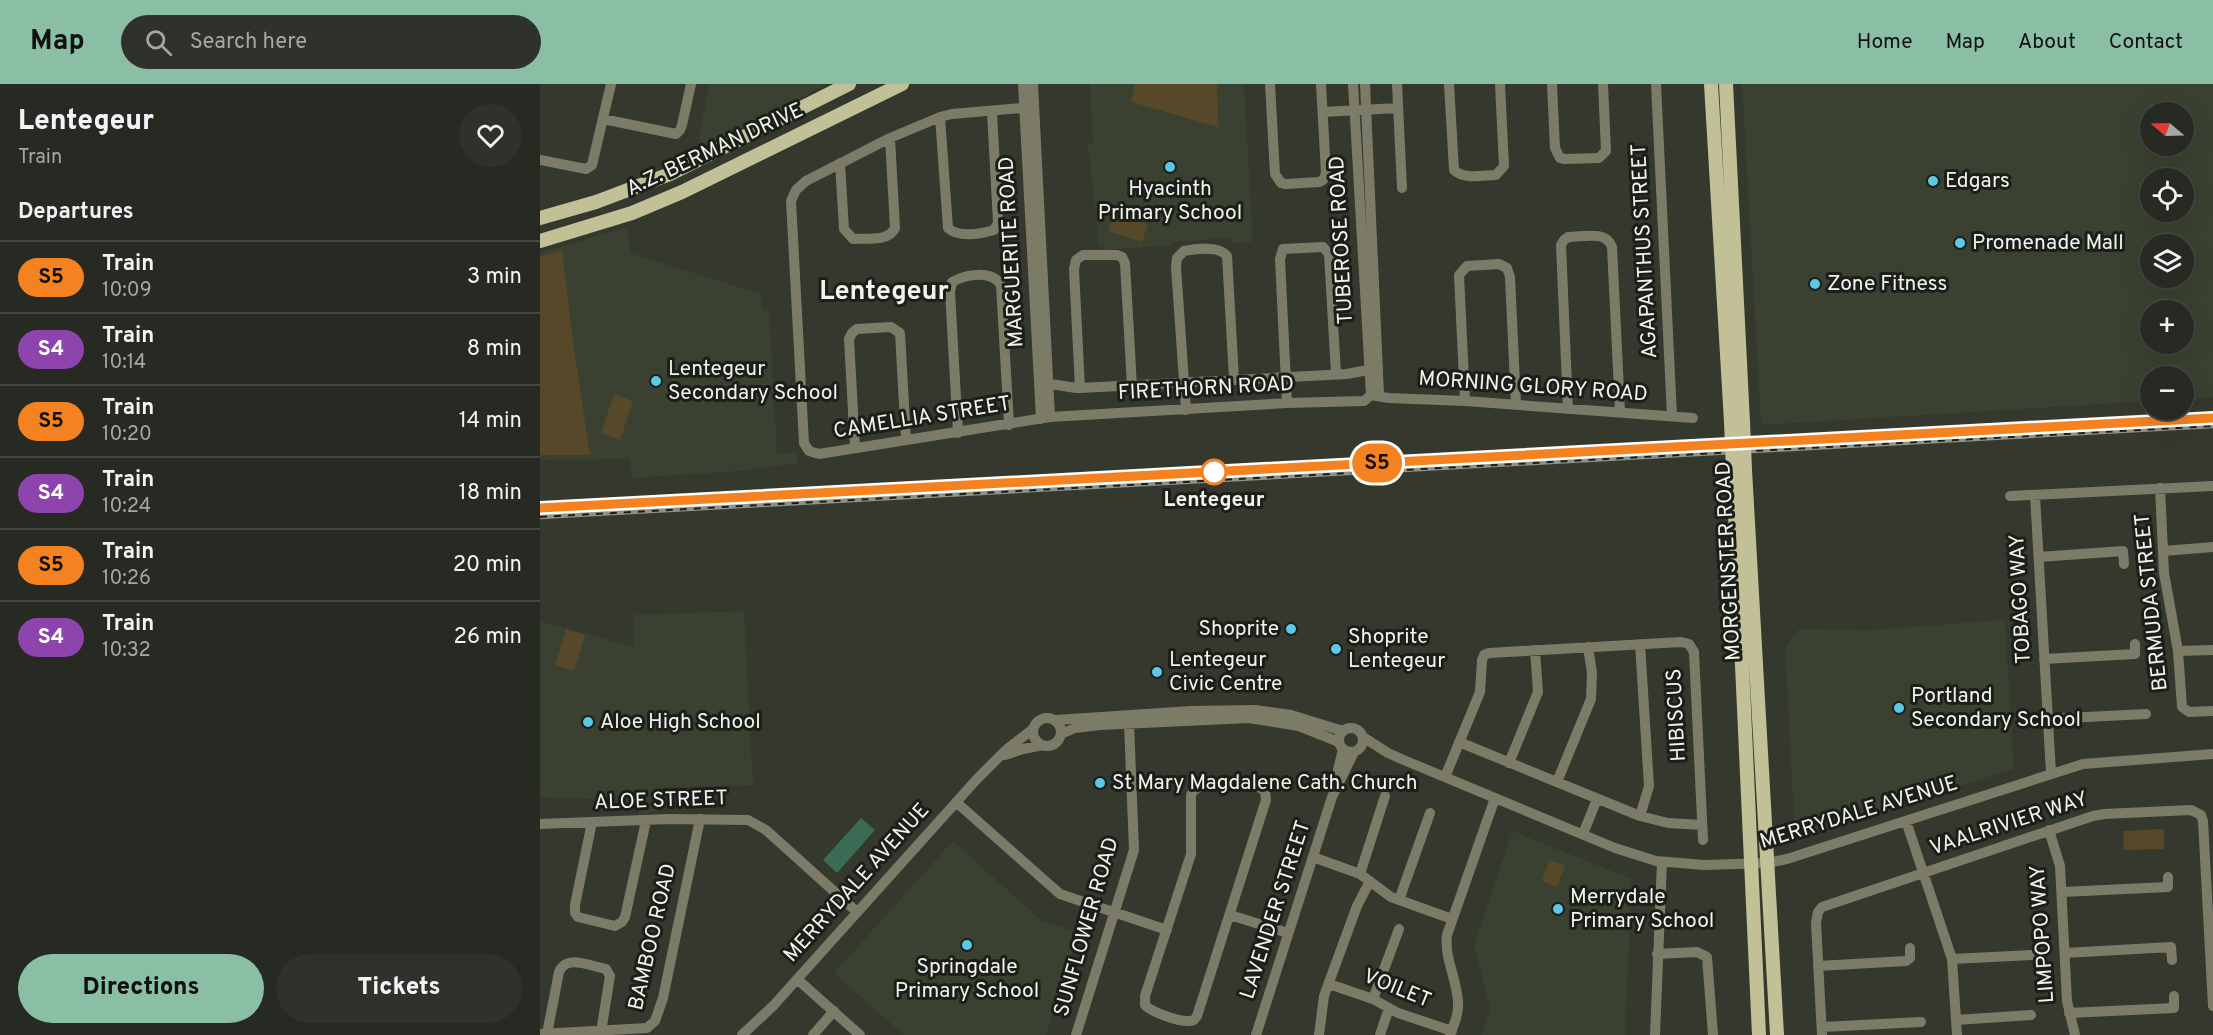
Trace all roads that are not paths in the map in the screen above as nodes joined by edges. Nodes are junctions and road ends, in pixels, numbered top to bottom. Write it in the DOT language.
graph roads {
  1 [pos="611,84"];
  2 [pos="691,84"];
  3 [pos="849,84"];
  4 [pos="902,84"];
  5 [pos="1023,84"];
  6 [pos="1033,84"];
  7 [pos="1270,84"];
  8 [pos="1322,84"];
  9 [pos="1353,84"];
  10 [pos="1365,84"];
  11 [pos="1397,84"];
  12 [pos="1449,84"];
  13 [pos="1500,84"];
  14 [pos="1552,84"];
  15 [pos="1603,84"];
  16 [pos="1656,84"];
  17 [pos="1711,84"];
  18 [pos="1726,84"];
  19 [pos="1028,108"];
  20 [pos="1398,108"];
  21 [pos="1354,109"];
  22 [pos="1366,109"];
  23 [pos="992,112"];
  24 [pos="1323,112"];
  25 [pos="940,117"];
  26 [pos="603,119"];
  27 [pos="890,138"];
  28 [pos="540,160"];
  29 [pos="840,163"];
  30 [pos="1402,188"];
  31 [pos="540,218"];
  32 [pos="540,241"];
  33 [pos="1374,369"];
  34 [pos="1336,374"];
  35 [pos="1286,377"];
  36 [pos="1234,379"];
  37 [pos="1182,382"];
  38 [pos="1043,383"];
  39 [pos="1131,386"];
  40 [pos="1080,388"];
  41 [pos="1375,395"];
  42 [pos="1465,401"];
  43 [pos="1287,403"];
  44 [pos="1516,405"];
  45 [pos="1568,409"];
  46 [pos="1186,410"];
  47 [pos="1620,411"];
  48 [pos="1672,416"];
  49 [pos="1046,418"];
  50 [pos="1693,418"];
  51 [pos="1737,422"];
  52 [pos="1009,425"];
  53 [pos="958,432"];
  54 [pos="906,440"];
  55 [pos="855,448"];
  56 [pos="1739,470"];
  57 [pos="2213,486"];
  58 [pos="2160,488"];
  59 [pos="2035,495"];
  60 [pos="2010,496"];
  61 [pos="2213,547"];
  62 [pos="2164,550"];
  63 [pos="2039,557"];
  64 [pos="2124,564"];
  65 [pos="1640,645"];
  66 [pos="2135,645"];
  67 [pos="1588,647"];
  68 [pos="1535,650"];
  69 [pos="2213,650"];
  70 [pos="2178,651"];
  71 [pos="2044,659"];
  72 [pos="2213,711"];
  73 [pos="1220,714"];
  74 [pos="2146,714"];
  75 [pos="2047,719"];
  76 [pos="1056,720"];
  77 [pos="1129,723"];
  78 [pos="1033,729"];
  79 [pos="1061,734"];
  80 [pos="1363,737"];
  81 [pos="1459,742"];
  82 [pos="1043,745"];
  83 [pos="1347,745"];
  84 [pos="1388,753"];
  85 [pos="2213,754"];
  86 [pos="1000,757"];
  87 [pos="1509,763"];
  88 [pos="2051,773"];
  89 [pos="1445,777"];
  90 [pos="1557,782"];
  91 [pos="1386,796"];
  92 [pos="1495,798"];
  93 [pos="1598,799"];
  94 [pos="956,802"];
  95 [pos="1430,813"];
  96 [pos="1640,816"];
  97 [pos="700,819"];
  98 [pos="646,821"];
  99 [pos="1906,821"];
  100 [pos="592,822"];
  101 [pos="540,824"];
  102 [pos="1702,825"];
  103 [pos="2049,830"];
  104 [pos="1583,834"];
  105 [pos="1703,840"];
  106 [pos="1313,857"];
  107 [pos="1662,862"];
  108 [pos="1768,863"];
  109 [pos="1750,865"];
  110 [pos="1923,872"];
  111 [pos="1360,874"];
  112 [pos="2168,877"];
  113 [pos="1370,881"];
  114 [pos="2062,892"];
  115 [pos="1399,900"];
  116 [pos="857,912"];
  117 [pos="1115,913"];
  118 [pos="1230,915"];
  119 [pos="1452,919"];
  120 [pos="1399,929"];
  121 [pos="1167,930"];
  122 [pos="1288,933"];
  123 [pos="1910,948"];
  124 [pos="2065,953"];
  125 [pos="1657,954"];
  126 [pos="2031,955"];
  127 [pos="1952,959"];
  128 [pos="2172,960"];
  129 [pos="1818,966"];
  130 [pos="797,979"];
  131 [pos="1329,984"];
  132 [pos="2174,996"];
  133 [pos="1373,999"];
  134 [pos="2213,1006"];
  135 [pos="1389,1008"];
  136 [pos="834,1011"];
  137 [pos="2069,1013"];
  138 [pos="2031,1015"];
  139 [pos="1956,1020"];
  140 [pos="1921,1022"];
  141 [pos="1822,1031"];
  142 [pos="601,1032"];
  143 [pos="1451,1033"];
  144 [pos="543,1034"];
  145 [pos="742,1035"];
  146 [pos="813,1035"];
  147 [pos="860,1035"];
  148 [pos="1076,1035"];
  149 [pos="1256,1035"];
  150 [pos="1319,1035"];
  151 [pos="1380,1035"];
  152 [pos="1655,1035"];
  153 [pos="1713,1035"];
  154 [pos="1759,1035"];
  155 [pos="1777,1035"];
  156 [pos="1956,1035"];
  157 [pos="2075,1035"];
  1 -- 26 [label="street"];
  2 -- 26 [label="street"];
  3 -- 31 [label="main road, A.Z. BERMAN DRIVE"];
  4 -- 32 [label="main road, A.Z. BERMAN DRIVE"];
  5 -- 19 [label="street, MARGUERITE ROAD"];
  6 -- 19 [label="street, MARGUERITE ROAD"];
  7 -- 24 [label="street"];
  8 -- 24 [label="street"];
  9 -- 21 [label="street, TUBEROSE ROAD"];
  10 -- 22 [label="street, TUBEROSE ROAD"];
  11 -- 20 [label="street"];
  12 -- 13 [label="street"];
  14 -- 15 [label="street"];
  16 -- 48 [label="street, AGAPANTHUS STREET"];
  17 -- 51 [label="main road, MORGENSTER ROAD"];
  18 -- 51 [label="main road, MORGENSTER ROAD"];
  19 -- 23 [label="street"];
  19 -- 38 [label="street, MARGUERITE ROAD"];
  20 -- 22 [label="street"];
  20 -- 30 [label="street"];
  21 -- 22 [label="street"];
  21 -- 24 [label="street"];
  21 -- 33 [label="street, TUBEROSE ROAD"];
  22 -- 33 [label="street, TUBEROSE ROAD"];
  23 -- 25 [label="street"];
  23 -- 25 [label="street"];
  25 -- 27 [label="street"];
  26 -- 28 [label="street"];
  27 -- 29 [label="street"];
  27 -- 29 [label="street"];
  29 -- 55 [label="street, CAMELLIA STREET"];
  33 -- 34 [label="street, FIRETHORN ROAD"];
  33 -- 41 [label="street, TUBEROSE ROAD"];
  34 -- 35 [label="street, FIRETHORN ROAD"];
  34 -- 35 [label="street"];
  35 -- 36 [label="street, FIRETHORN ROAD"];
  35 -- 43 [label="street"];
  36 -- 37 [label="street, FIRETHORN ROAD"];
  36 -- 37 [label="street"];
  37 -- 39 [label="street, FIRETHORN ROAD"];
  37 -- 46 [label="street"];
  38 -- 40 [label="street, FIRETHORN ROAD"];
  38 -- 49 [label="street, MARGUERITE ROAD"];
  39 -- 40 [label="street, FIRETHORN ROAD"];
  39 -- 40 [label="street"];
  41 -- 42 [label="street, MORNING GLORY ROAD"];
  41 -- 43 [label="street, FIRETHORN ROAD"];
  42 -- 44 [label="street, MORNING GLORY ROAD"];
  42 -- 44 [label="street"];
  43 -- 46 [label="street, FIRETHORN ROAD"];
  44 -- 45 [label="street, MORNING GLORY ROAD"];
  45 -- 47 [label="street, MORNING GLORY ROAD"];
  45 -- 47 [label="street"];
  46 -- 49 [label="street, FIRETHORN ROAD"];
  47 -- 48 [label="street, MORNING GLORY ROAD"];
  48 -- 50 [label="street, MORNING GLORY ROAD"];
  49 -- 52 [label="street, CAMELLIA STREET"];
  51 -- 56 [label="main road, MORGENSTER ROAD, bridge"];
  52 -- 53 [label="street, CAMELLIA STREET"];
  52 -- 53 [label="street"];
  53 -- 54 [label="street, CAMELLIA STREET"];
  54 -- 55 [label="street, CAMELLIA STREET"];
  54 -- 55 [label="street"];
  56 -- 108 [label="main road, MORGENSTER ROAD"];
  56 -- 109 [label="main road, MORGENSTER ROAD"];
  57 -- 58 [label="street"];
  58 -- 59 [label="street"];
  58 -- 62 [label="street, BERMUDA STREET"];
  59 -- 60 [label="street"];
  59 -- 63 [label="street, TOBAGO WAY"];
  61 -- 62 [label="street"];
  62 -- 70 [label="street, BERMUDA STREET"];
  63 -- 64 [label="street"];
  63 -- 71 [label="street, TOBAGO WAY"];
  65 -- 67 [label="street, HIBISCUS"];
  65 -- 96 [label="street"];
  65 -- 102 [label="street, HIBISCUS"];
  66 -- 71 [label="street"];
  67 -- 68 [label="street, HIBISCUS"];
  67 -- 90 [label="street"];
  68 -- 81 [label="street, HIBISCUS"];
  68 -- 87 [label="street"];
  69 -- 70 [label="street"];
  70 -- 72 [label="street, BERMUDA STREET"];
  71 -- 75 [label="street, TOBAGO WAY"];
  73 -- 76 [label="street, MERRYDALE AVENUE"];
  73 -- 77 [label="street, MERRYDALE AVENUE"];
  73 -- 83 [label="street, MERRYDALE AVENUE"];
  74 -- 75 [label="street"];
  75 -- 88 [label="street, TOBAGO WAY"];
  76 -- 78 [label="street"];
  76 -- 79 [label="street"];
  77 -- 79 [label="street, MERRYDALE AVENUE"];
  77 -- 117 [label="street, SUNFLOWER ROAD"];
  78 -- 82 [label="street"];
  78 -- 86 [label="street, MERRYDALE AVENUE"];
  79 -- 82 [label="street"];
  80 -- 83 [label="street, LAVENDER STREET"];
  80 -- 83 [label="street, MERRYDALE AVENUE"];
  80 -- 84 [label="street, MERRYDALE AVENUE"];
  81 -- 87 [label="street"];
  81 -- 89 [label="street, HIBISCUS"];
  82 -- 86 [label="street, MERRYDALE AVENUE"];
  83 -- 84 [label="street, MERRYDALE AVENUE"];
  83 -- 106 [label="street, LAVENDER STREET"];
  84 -- 89 [label="street, MERRYDALE AVENUE"];
  85 -- 88 [label="street, MERRYDALE AVENUE"];
  86 -- 94 [label="street, MERRYDALE AVENUE"];
  87 -- 90 [label="street"];
  88 -- 99 [label="street, MERRYDALE AVENUE"];
  89 -- 92 [label="street, MERRYDALE AVENUE"];
  90 -- 93 [label="street"];
  91 -- 111 [label="street"];
  92 -- 104 [label="street, MERRYDALE AVENUE"];
  92 -- 119 [label="street"];
  93 -- 96 [label="street"];
  93 -- 104 [label="street"];
  94 -- 116 [label="street, MERRYDALE AVENUE"];
  94 -- 117 [label="street"];
  95 -- 115 [label="street"];
  96 -- 102 [label="street"];
  97 -- 98 [label="street, ALOE STREET"];
  97 -- 116 [label="street, ALOE STREET"];
  97 -- 142 [label="street, BAMBOO ROAD"];
  98 -- 100 [label="street, ALOE STREET"];
  98 -- 100 [label="street"];
  99 -- 108 [label="street, MERRYDALE AVENUE"];
  99 -- 110 [label="street"];
  100 -- 101 [label="street, ALOE STREET"];
  102 -- 105 [label="street, HIBISCUS"];
  103 -- 110 [label="street, VAALRIVIER WAY"];
  103 -- 114 [label="street, LIMPOPO WAY"];
  103 -- 134 [label="street, VAALRIVIER WAY"];
  104 -- 107 [label="street, MERRYDALE AVENUE"];
  106 -- 111 [label="street"];
  106 -- 122 [label="street, LAVENDER STREET"];
  107 -- 109 [label="street, MERRYDALE AVENUE"];
  107 -- 125 [label="street"];
  108 -- 109 [label="street, MERRYDALE AVENUE"];
  108 -- 155 [label="main road, MORGENSTER ROAD"];
  109 -- 154 [label="main road, MORGENSTER ROAD"];
  110 -- 127 [label="street"];
  110 -- 129 [label="street, VAALRIVIER WAY"];
  111 -- 113 [label="street"];
  112 -- 114 [label="street"];
  113 -- 115 [label="street"];
  113 -- 131 [label="street"];
  114 -- 124 [label="street, LIMPOPO WAY"];
  115 -- 119 [label="street"];
  116 -- 130 [label="street, MERRYDALE AVENUE"];
  117 -- 121 [label="street"];
  117 -- 148 [label="street, SUNFLOWER ROAD"];
  118 -- 121 [label="street"];
  118 -- 121 [label="street"];
  118 -- 122 [label="street"];
  119 -- 143 [label="street"];
  120 -- 133 [label="street"];
  122 -- 149 [label="street, LAVENDER STREET"];
  123 -- 129 [label="street"];
  124 -- 128 [label="street"];
  124 -- 137 [label="street, LIMPOPO WAY"];
  125 -- 152 [label="street"];
  125 -- 153 [label="street"];
  126 -- 127 [label="street"];
  127 -- 139 [label="street"];
  129 -- 141 [label="street"];
  130 -- 136 [label="street"];
  130 -- 145 [label="street, MERRYDALE AVENUE"];
  131 -- 133 [label="street, VOILET"];
  131 -- 150 [label="street"];
  132 -- 137 [label="street"];
  133 -- 135 [label="street, VOILET"];
  135 -- 143 [label="street, VOILET"];
  135 -- 151 [label="street"];
  136 -- 146 [label="street"];
  136 -- 147 [label="street"];
  137 -- 157 [label="street, LIMPOPO WAY"];
  138 -- 139 [label="street"];
  139 -- 156 [label="street"];
  140 -- 141 [label="street"];
  142 -- 144 [label="street, BAMBOO ROAD"];
  142 -- 144 [label="street"];
}
